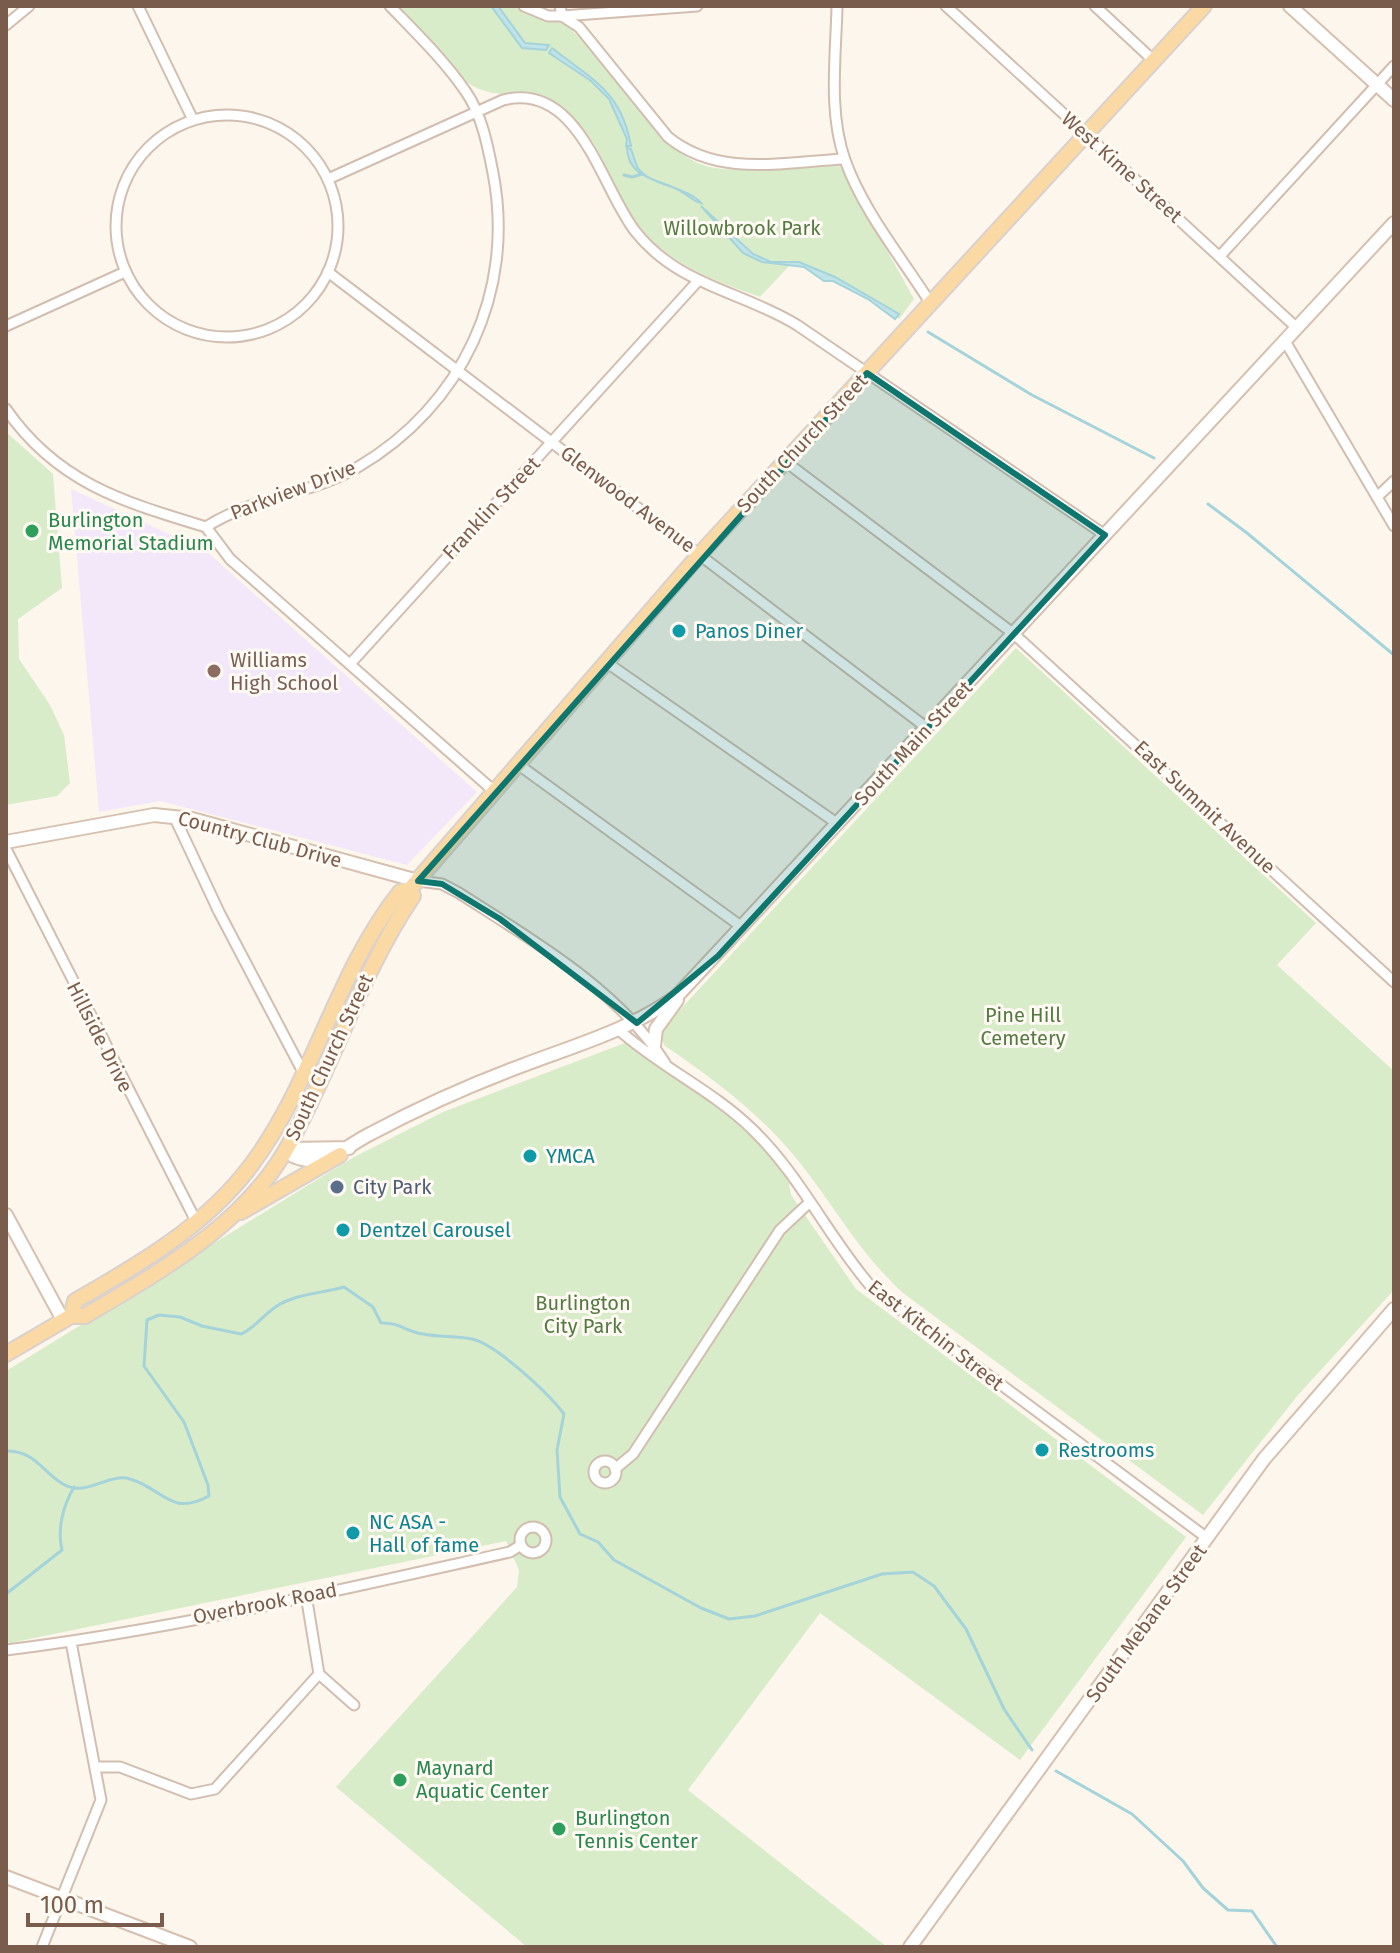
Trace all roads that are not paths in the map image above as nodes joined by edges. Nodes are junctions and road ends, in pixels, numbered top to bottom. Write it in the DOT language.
graph roads {
  1 [pos="29,6"];
  2 [pos="138,6"];
  3 [pos="390,6"];
  4 [pos="524,6"];
  5 [pos="697,6"];
  6 [pos="837,6"];
  7 [pos="946,6"];
  8 [pos="1095,6"];
  9 [pos="1204,6"];
  10 [pos="1290,6"];
  11 [pos="660,7"];
  12 [pos="561,11"];
  13 [pos="6,25"];
  14 [pos="1154,61"];
  15 [pos="1394,66"];
  16 [pos="1376,86"];
  17 [pos="1394,100"];
  18 [pos="476,112"];
  19 [pos="193,120"];
  20 [pos="1087,135"];
  21 [pos="844,159"];
  22 [pos="328,179"];
  23 [pos="1394,223"];
  24 [pos="1220,256"];
  25 [pos="125,272"];
  26 [pos="328,272"];
  27 [pos="697,282"];
  28 [pos="931,304"];
  29 [pos="6,326"];
  30 [pos="1297,328"];
  31 [pos="1285,341"];
  32 [pos="458,371"];
  33 [pos="867,373"];
  34 [pos="6,409"];
  35 [pos="552,442"];
  36 [pos="786,462"];
  37 [pos="1394,481"];
  38 [pos="1377,497"];
  39 [pos="1394,526"];
  40 [pos="206,527"];
  41 [pos="1105,535"];
  42 [pos="700,554"];
  43 [pos="1014,634"];
  44 [pos="606,662"];
  45 [pos="350,664"];
  46 [pos="927,728"];
  47 [pos="519,765"];
  48 [pos="495,792"];
  49 [pos="174,816"];
  50 [pos="838,824"];
  51 [pos="6,842"];
  52 [pos="6,849"];
  53 [pos="414,885"];
  54 [pos="742,927"];
  55 [pos="1394,982"];
  56 [pos="684,989"];
  57 [pos="637,1023"];
  58 [pos="619,1030"];
  59 [pos="654,1046"];
  60 [pos="667,1066"];
  61 [pos="303,1072"];
  62 [pos="296,1087"];
  63 [pos="288,1147"];
  64 [pos="344,1151"];
  65 [pos="220,1202"];
  66 [pos="810,1202"];
  67 [pos="6,1215"];
  68 [pos="230,1219"];
  69 [pos="197,1223"];
  70 [pos="1394,1309"];
  71 [pos="67,1318"];
  72 [pos="6,1354"];
  73 [pos="615,1469"];
  74 [pos="1207,1538"];
  75 [pos="521,1545"];
  76 [pos="306,1595"];
  77 [pos="71,1642"];
  78 [pos="6,1650"];
  79 [pos="319,1674"];
  80 [pos="354,1705"];
  81 [pos="96,1767"];
  82 [pos="6,1877"];
  83 [pos="62,1898"];
  84 [pos="42,1947"];
  85 [pos="190,1947"];
  86 [pos="910,1947"];
  1 -- 13 [label="street"];
  2 -- 19 [label="street"];
  3 -- 18 [label="street, Parkview Drive"];
  4 -- 12 [label="street"];
  5 -- 11 [label="street"];
  6 -- 21 [label="street"];
  7 -- 20 [label="street, West Kime Street"];
  8 -- 14 [label="street"];
  9 -- 14 [label="main road, South Church Street"];
  10 -- 16 [label="street"];
  11 -- 12 [label="street"];
  12 -- 21 [label="street"];
  14 -- 20 [label="main road, South Church Street"];
  15 -- 16 [label="street"];
  16 -- 17 [label="street"];
  16 -- 24 [label="street"];
  18 -- 22 [label="street"];
  18 -- 27 [label="street"];
  18 -- 32 [label="street, Parkview Drive"];
  19 -- 22 [label="street"];
  19 -- 25 [label="street"];
  20 -- 24 [label="street, West Kime Street"];
  20 -- 28 [label="main road, South Church Street"];
  21 -- 28 [label="street"];
  22 -- 26 [label="street"];
  23 -- 30 [label="street, South Main Street"];
  24 -- 30 [label="street, West Kime Street"];
  25 -- 26 [label="street"];
  25 -- 29 [label="street"];
  26 -- 32 [label="street, Glenwood Avenue"];
  27 -- 33 [label="street"];
  27 -- 35 [label="street, Franklin Street"];
  28 -- 33 [label="main road, South Church Street"];
  30 -- 31 [label="street, South Main Street"];
  31 -- 38 [label="street"];
  31 -- 41 [label="street, South Main Street"];
  32 -- 35 [label="street, Glenwood Avenue"];
  32 -- 40 [label="street, Parkview Drive"];
  33 -- 36 [label="main road, South Church Street"];
  33 -- 41 [label="street"];
  34 -- 40 [label="street, Parkview Drive"];
  35 -- 42 [label="street, Glenwood Avenue"];
  35 -- 45 [label="street, Franklin Street"];
  36 -- 42 [label="main road, South Church Street"];
  36 -- 43 [label="street, East Summit Avenue"];
  37 -- 38 [label="street"];
  38 -- 39 [label="street"];
  40 -- 45 [label="street"];
  41 -- 43 [label="street, South Main Street"];
  42 -- 44 [label="main road, South Church Street"];
  42 -- 46 [label="street, Glenwood Avenue"];
  43 -- 46 [label="street, South Main Street"];
  43 -- 55 [label="street, East Summit Avenue"];
  44 -- 47 [label="main road, South Church Street"];
  44 -- 50 [label="street"];
  45 -- 48 [label="street"];
  46 -- 50 [label="street, South Main Street"];
  47 -- 48 [label="main road, South Church Street"];
  47 -- 54 [label="street"];
  48 -- 53 [label="main road, South Church Street"];
  49 -- 51 [label="street, Country Club Drive"];
  49 -- 53 [label="street, Country Club Drive"];
  49 -- 61 [label="street"];
  50 -- 54 [label="street, South Main Street"];
  52 -- 69 [label="street, Hillside Drive"];
  53 -- 57 [label="street, East Kitchin Street"];
  53 -- 61 [label="main road, South Church Street"];
  53 -- 63 [label="main road, South Church Street"];
  54 -- 56 [label="street, South Main Street"];
  56 -- 57 [label="street, South Main Street"];
  56 -- 59 [label="street"];
  57 -- 58 [label="street, South Main Street"];
  57 -- 59 [label="street, East Kitchin Street"];
  58 -- 60 [label="street, East Kitchin Street"];
  58 -- 64 [label="street, South Main Street"];
  59 -- 60 [label="street, East Kitchin Street"];
  60 -- 66 [label="street, East Kitchin Street"];
  61 -- 62 [label="main road, South Church Street"];
  62 -- 63 [label="main road"];
  62 -- 65 [label="main road, South Church Street"];
  63 -- 64 [label="street, South Main Street"];
  63 -- 65 [label="main road"];
  63 -- 68 [label="main road, South Church Street"];
  64 -- 68 [label="main road"];
  65 -- 69 [label="main road, South Church Street"];
  66 -- 73 [label="street"];
  66 -- 74 [label="street, East Kitchin Street"];
  67 -- 71 [label="street"];
  68 -- 71 [label="main road, South Church Street"];
  69 -- 71 [label="main road, South Church Street"];
  70 -- 74 [label="street, South Mebane Street"];
  71 -- 72 [label="main road, South Church Street"];
  74 -- 86 [label="street, South Mebane Street"];
  75 -- 76 [label="street, Overbrook Road"];
  76 -- 77 [label="street, Overbrook Road"];
  76 -- 79 [label="street"];
  77 -- 78 [label="street, Overbrook Road"];
  77 -- 81 [label="street"];
  79 -- 80 [label="street"];
  79 -- 81 [label="street"];
  81 -- 83 [label="street"];
  82 -- 83 [label="street"];
  83 -- 84 [label="street"];
  83 -- 85 [label="street"];
}
